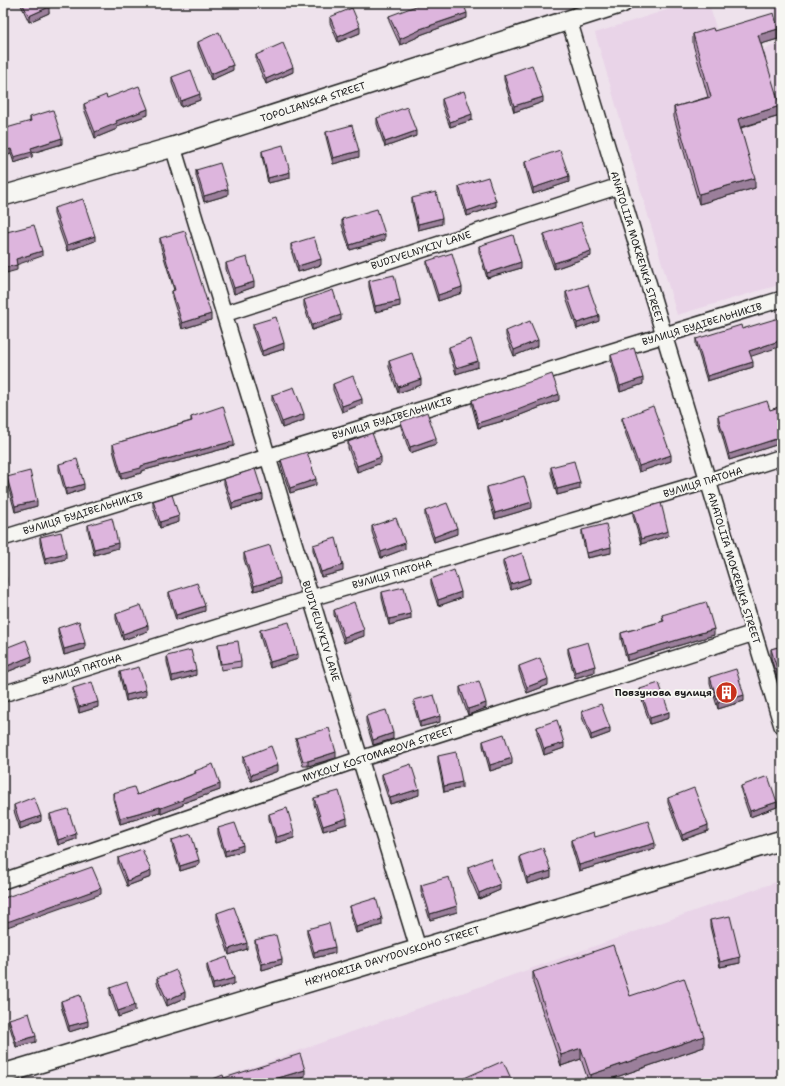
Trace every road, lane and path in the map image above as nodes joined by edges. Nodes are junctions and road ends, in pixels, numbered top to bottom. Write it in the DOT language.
graph roads {
  1 [pos="622,3"];
  2 [pos="569,20"];
  3 [pos="173,147"];
  4 [pos="619,186"];
  5 [pos="3,196"];
  6 [pos="782,299"];
  7 [pos="224,314"];
  8 [pos="664,336"];
  9 [pos="267,456"];
  10 [pos="782,457"];
  11 [pos="708,481"];
  12 [pos="3,538"];
  13 [pos="311,598"];
  14 [pos="754,633"];
  15 [pos="3,694"];
  16 [pos="782,726"];
  17 [pos="360,759"];
  18 [pos="782,840"];
  19 [pos="3,881"];
  20 [pos="418,948"];
  21 [pos="3,1074"];
  1 -- 2 [label="street, TOPOLIANSKA STREET"];
  2 -- 3 [label="street, TOPOLIANSKA STREET"];
  2 -- 4 [label="street, ANATOLIIA MOKRENKA STREET"];
  3 -- 5 [label="street, TOPOLIANSKA STREET"];
  3 -- 7 [label="street, BUDIVELNYKIV LANE"];
  4 -- 7 [label="street, BUDIVELNYKIV LANE"];
  4 -- 8 [label="street, ANATOLIIA MOKRENKA STREET"];
  6 -- 8 [label="street, ВУЛИЦЯ БУДІВЕЛЬНИКІВ"];
  7 -- 9 [label="street, BUDIVELNYKIV LANE"];
  8 -- 9 [label="street, ВУЛИЦЯ БУДІВЕЛЬНИКІВ"];
  8 -- 11 [label="street, ANATOLIIA MOKRENKA STREET"];
  9 -- 12 [label="street, ВУЛИЦЯ БУДІВЕЛЬНИКІВ"];
  9 -- 13 [label="street, BUDIVELNYKIV LANE"];
  10 -- 11 [label="street, ВУЛИЦЯ ПАТОНА"];
  11 -- 13 [label="street, ВУЛИЦЯ ПАТОНА"];
  11 -- 14 [label="street, ANATOLIIA MOKRENKA STREET"];
  13 -- 15 [label="street, ВУЛИЦЯ ПАТОНА"];
  13 -- 17 [label="street, BUDIVELNYKIV LANE"];
  14 -- 16 [label="street, ANATOLIIA MOKRENKA STREET"];
  14 -- 17 [label="street, MYKOLY KOSTOMAROVA STREET"];
  17 -- 19 [label="street, MYKOLY KOSTOMAROVA STREET"];
  17 -- 20 [label="street, BUDIVELNYKIV LANE"];
  18 -- 20 [label="street, HRYHORIIA DAVYDOVSKOHO STREET"];
  20 -- 21 [label="street, HRYHORIIA DAVYDOVSKOHO STREET"];
}
